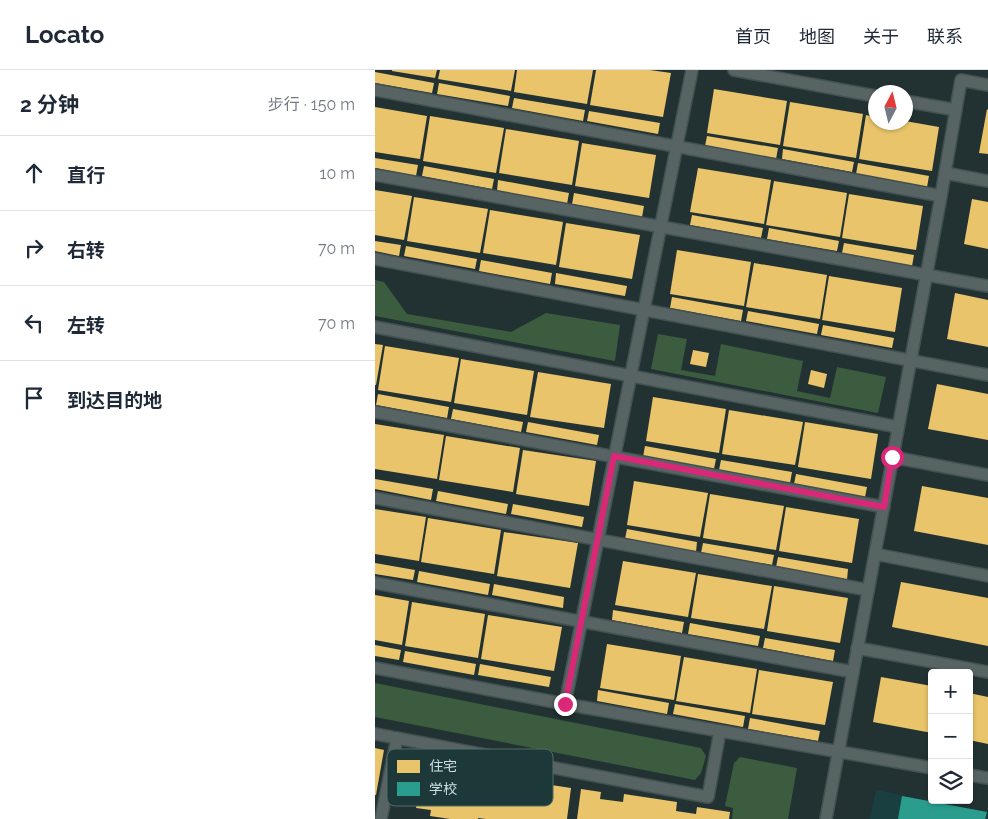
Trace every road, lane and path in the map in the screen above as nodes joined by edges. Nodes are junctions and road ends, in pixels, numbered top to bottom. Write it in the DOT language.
graph roads {
  1 [pos="692,70"];
  2 [pos="734,70"];
  3 [pos="988,85"];
  4 [pos="375,90"];
  5 [pos="868,95"];
  6 [pos="913,102"];
  7 [pos="956,110"];
  8 [pos="676,146"];
  9 [pos="945,173"];
  10 [pos="375,175"];
  11 [pos="988,181"];
  12 [pos="941,196"];
  13 [pos="660,227"];
  14 [pos="375,259"];
  15 [pos="926,276"];
  16 [pos="988,286"];
  17 [pos="643,310"];
  18 [pos="375,327"];
  19 [pos="910,361"];
  20 [pos="988,375"];
  21 [pos="630,376"];
  22 [pos="375,412"];
  23 [pos="898,427"];
  24 [pos="614,456"];
  25 [pos="892,457"];
  26 [pos="988,475"];
  27 [pos="375,498"];
  28 [pos="884,507"];
  29 [pos="597,539"];
  30 [pos="875,554"];
  31 [pos="988,576"];
  32 [pos="375,583"];
  33 [pos="868,590"];
  34 [pos="581,621"];
  35 [pos="857,648"];
  36 [pos="375,668"];
  37 [pos="853,672"];
  38 [pos="988,672"];
  39 [pos="565,704"];
  40 [pos="720,731"];
  41 [pos="375,734"];
  42 [pos="397,738"];
  43 [pos="395,749"];
  44 [pos="455,749"];
  45 [pos="839,752"];
  46 [pos="928,767"];
  47 [pos="553,768"];
  48 [pos="973,776"];
  49 [pos="988,778"];
  50 [pos="387,789"];
  51 [pos="381,819"];
  52 [pos="826,819"];
  1 -- 8 [label="lane"];
  2 -- 5 [label="lane"];
  3 -- 7 [label="lane"];
  4 -- 8 [label="lane"];
  6 -- 7 [label="lane"];
  7 -- 9 [label="lane"];
  8 -- 12 [label="lane"];
  8 -- 13 [label="lane"];
  9 -- 11 [label="lane"];
  9 -- 12 [label="lane"];
  10 -- 13 [label="lane"];
  12 -- 15 [label="lane"];
  13 -- 15 [label="lane"];
  13 -- 17 [label="lane"];
  14 -- 17 [label="lane"];
  15 -- 16 [label="lane"];
  15 -- 19 [label="lane"];
  17 -- 19 [label="lane"];
  17 -- 21 [label="lane"];
  18 -- 21 [label="lane"];
  19 -- 20 [label="lane"];
  19 -- 23 [label="lane"];
  21 -- 23 [label="lane"];
  21 -- 24 [label="lane"];
  22 -- 24 [label="lane"];
  23 -- 25 [label="lane"];
  24 -- 28 [label="lane"];
  24 -- 29 [label="lane"];
  25 -- 26 [label="lane"];
  25 -- 28 [label="lane"];
  27 -- 29 [label="lane"];
  28 -- 30 [label="lane"];
  29 -- 33 [label="lane"];
  29 -- 34 [label="lane"];
  30 -- 31 [label="lane"];
  30 -- 33 [label="lane"];
  32 -- 34 [label="lane"];
  33 -- 35 [label="lane"];
  34 -- 37 [label="lane"];
  34 -- 39 [label="lane"];
  35 -- 37 [label="lane"];
  35 -- 38 [label="lane"];
  36 -- 39 [label="lane"];
  37 -- 45 [label="lane"];
  39 -- 40 [label="lane"];
  40 -- 45 [label="lane"];
  40 -- 47 [label="lane"];
  41 -- 42 [label="lane"];
  42 -- 43 [label="lane"];
  42 -- 44 [label="lane"];
  45 -- 46 [label="lane"];
  45 -- 52 [label="lane"];
  48 -- 49 [label="lane"];
  50 -- 51 [label="lane"];
}
